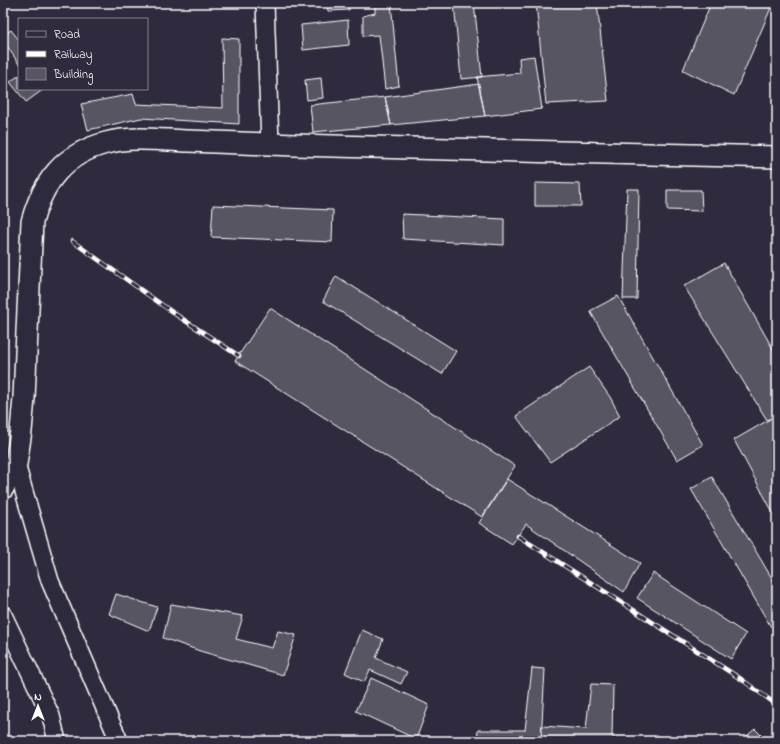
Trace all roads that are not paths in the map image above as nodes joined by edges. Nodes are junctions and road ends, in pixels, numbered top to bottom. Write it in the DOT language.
graph roads {
  1 [pos="264,3"];
  2 [pos="270,144"];
  3 [pos="777,157"];
  4 [pos="16,464"];
  5 [pos="3,488"];
  6 [pos="3,615"];
  7 [pos="58,741"];
  8 [pos="119,741"];
  1 -- 2 [label="street"];
  2 -- 3 [label="main road"];
  2 -- 4 [label="main road"];
  4 -- 5 [label="main road"];
  4 -- 8 [label="street"];
  6 -- 7 [label="street"];
}
